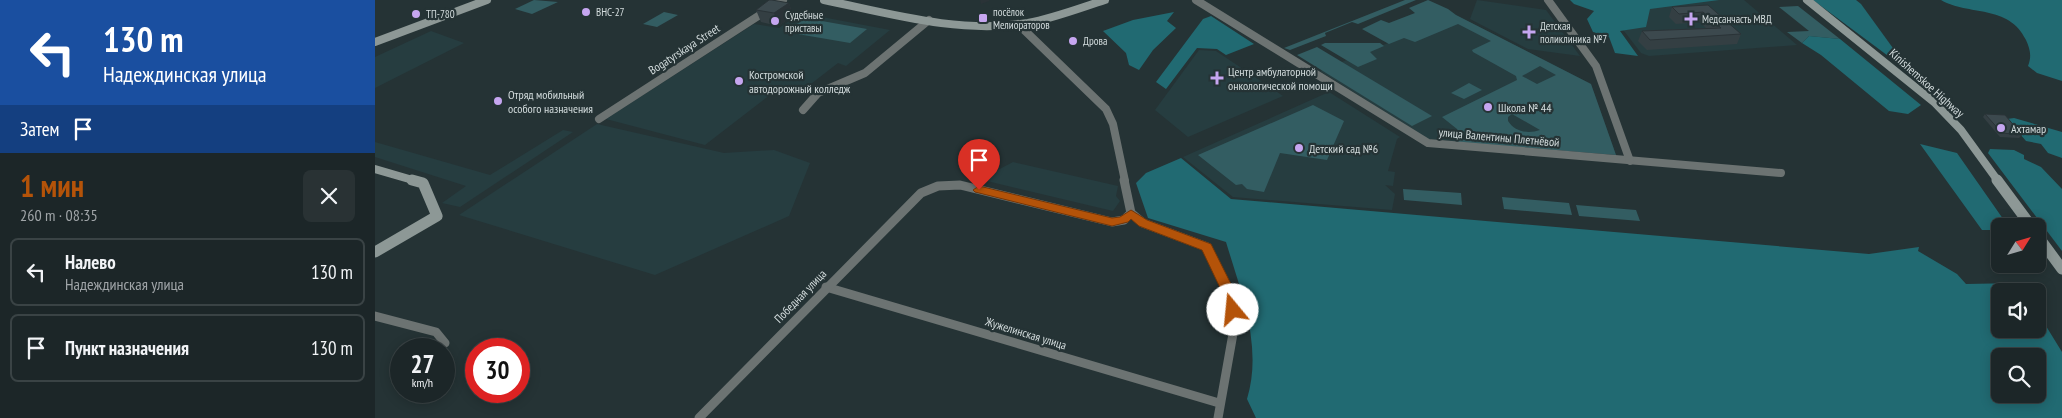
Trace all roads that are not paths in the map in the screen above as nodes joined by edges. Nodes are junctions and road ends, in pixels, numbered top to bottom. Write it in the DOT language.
graph roads {
  1 [pos="487,0"];
  2 [pos="783,0"];
  3 [pos="824,0"];
  4 [pos="1105,0"];
  5 [pos="1196,0"];
  6 [pos="1548,0"];
  7 [pos="1807,0"];
  8 [pos="929,20"];
  9 [pos="1018,24"];
  10 [pos="375,42"];
  11 [pos="803,110"];
  12 [pos="599,119"];
  13 [pos="1630,161"];
  14 [pos="375,169"];
  15 [pos="1781,173"];
  16 [pos="1131,213"];
  17 [pos="2025,218"];
  18 [pos="2046,247"];
  19 [pos="375,252"];
  20 [pos="2062,269"];
  21 [pos="826,287"];
  22 [pos="375,316"];
  23 [pos="441,338"];
  24 [pos="1219,403"];
  25 [pos="699,418"];
  26 [pos="1218,418"];
  1 -- 10 [label="main road"];
  2 -- 12 [label="street, Bogatyrskaya Street"];
  3 -- 8 [label="main road"];
  4 -- 9 [label="main road"];
  5 -- 13 [label="street, улица Валентины Плетнёвой"];
  6 -- 13 [label="street"];
  7 -- 17 [label="main road, Kinishemskoe Highway"];
  8 -- 9 [label="main road"];
  8 -- 11 [label="street"];
  9 -- 16 [label="street"];
  13 -- 15 [label="street, улица Валентины Плетнёвой"];
  14 -- 19 [label="main road"];
  16 -- 21 [label="street, Победная улица"];
  16 -- 24 [label="street"];
  18 -- 20 [label="main road"];
  21 -- 24 [label="street, Жужелинская улица"];
  21 -- 25 [label="street, Победная улица"];
  22 -- 23 [label="street"];
  24 -- 26 [label="street"];
}
